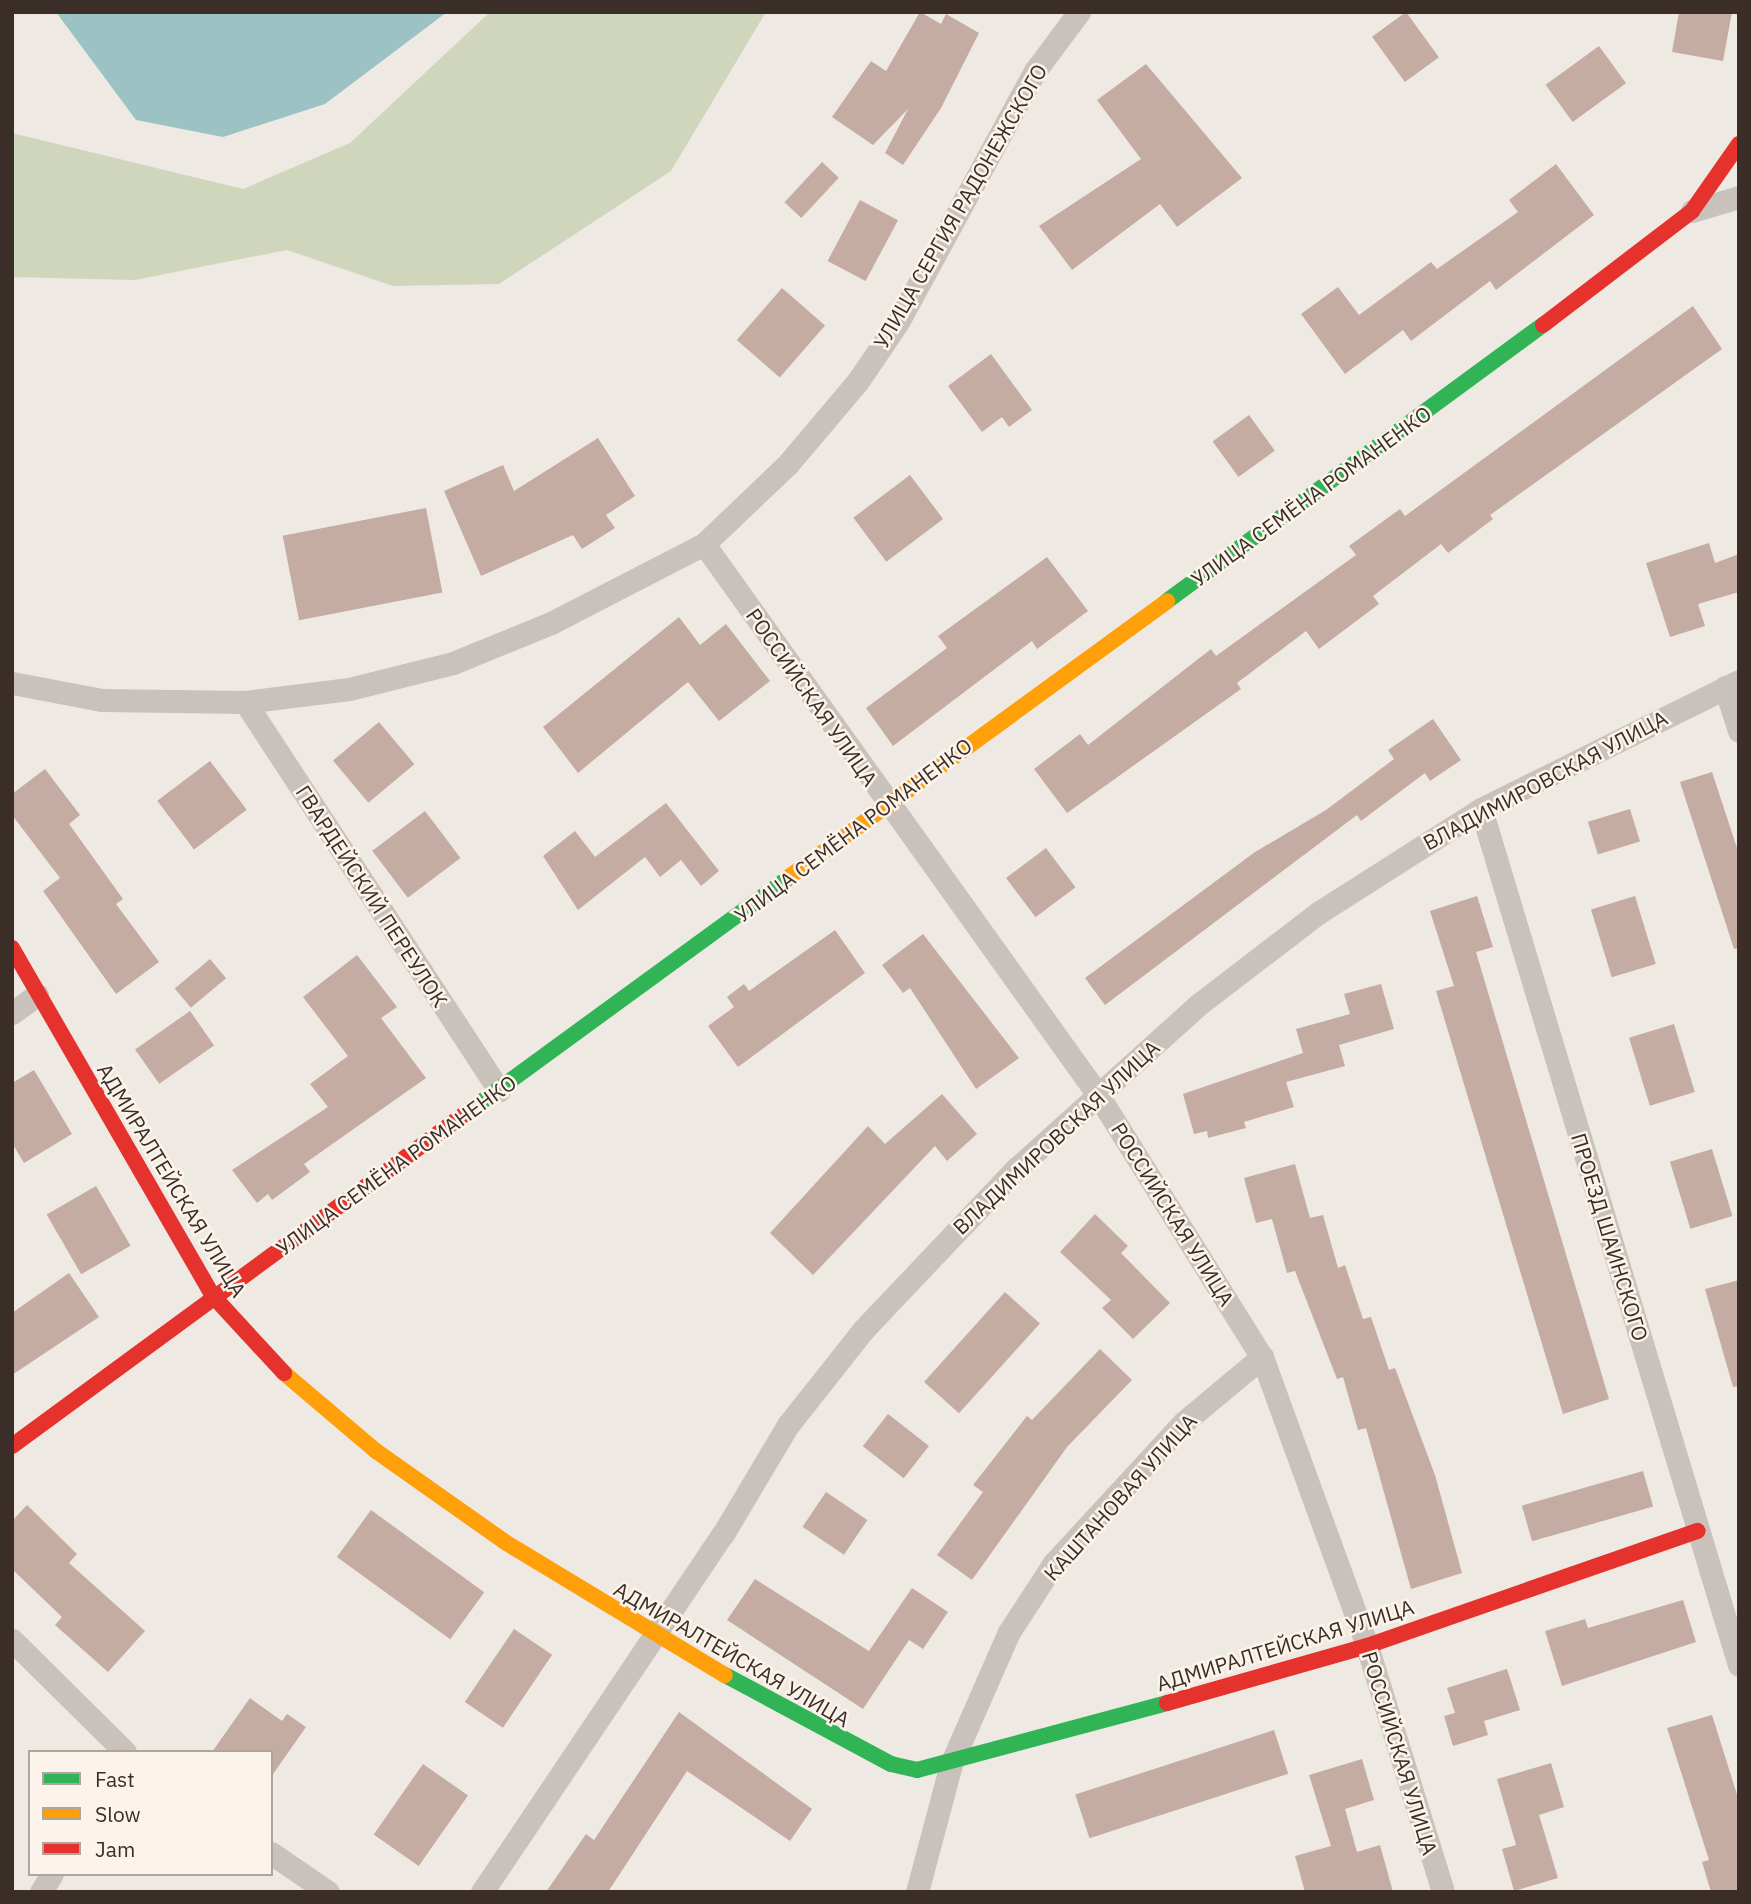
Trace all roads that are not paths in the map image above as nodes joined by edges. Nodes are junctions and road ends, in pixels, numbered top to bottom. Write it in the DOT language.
graph roads {
  1 [pos="1079,12"];
  2 [pos="1739,144"];
  3 [pos="1739,197"];
  4 [pos="1692,211"];
  5 [pos="704,544"];
  6 [pos="12,683"];
  7 [pos="1732,684"];
  8 [pos="245,702"];
  9 [pos="1739,731"];
  10 [pos="887,803"];
  11 [pos="1481,808"];
  12 [pos="12,948"];
  13 [pos="37,995"];
  14 [pos="12,1013"];
  15 [pos="499,1090"];
  16 [pos="1098,1095"];
  17 [pos="213,1296"];
  18 [pos="1262,1357"];
  19 [pos="12,1446"];
  20 [pos="1698,1531"];
  21 [pos="654,1637"];
  22 [pos="12,1640"];
  23 [pos="1367,1646"];
  24 [pos="1739,1665"];
  25 [pos="123,1750"];
  26 [pos="951,1764"];
  27 [pos="273,1854"];
  28 [pos="51,1876"];
  29 [pos="918,1891"];
  30 [pos="41,1892"];
  31 [pos="328,1892"];
  32 [pos="482,1892"];
  33 [pos="1443,1892"];
  1 -- 5 [label="street, УЛИЦА СЕРГИЯ РАДОНЕЖСКОГО"];
  2 -- 4 [label="street, УЛИЦА СЕМЁНА РОМАНЕНКО"];
  3 -- 4 [label="street, УЛИЦА СЕМЁНА РОМАНЕНКО"];
  4 -- 10 [label="street, УЛИЦА СЕМЁНА РОМАНЕНКО"];
  5 -- 8 [label="street, УЛИЦА СЕРГИЯ РАДОНЕЖСКОГО"];
  5 -- 10 [label="street, РОССИЙСКАЯ УЛИЦА"];
  6 -- 8 [label="street, УЛИЦА СЕРГИЯ РАДОНЕЖСКОГО"];
  7 -- 9 [label="street"];
  7 -- 11 [label="street, ВЛАДИМИРОВСКАЯ УЛИЦА"];
  8 -- 15 [label="street, ГВАРДЕЙСКИЙ ПЕРЕУЛОК"];
  10 -- 15 [label="street, УЛИЦА СЕМЁНА РОМАНЕНКО"];
  10 -- 16 [label="street, РОССИЙСКАЯ УЛИЦА"];
  11 -- 16 [label="street, ВЛАДИМИРОВСКАЯ УЛИЦА"];
  11 -- 20 [label="street, ПРОЕЗД ШАИНСКОГО"];
  12 -- 13 [label="street, АДМИРАЛТЕЙСКАЯ УЛИЦА"];
  13 -- 14 [label="street"];
  13 -- 17 [label="street, АДМИРАЛТЕЙСКАЯ УЛИЦА"];
  15 -- 17 [label="street, УЛИЦА СЕМЁНА РОМАНЕНКО"];
  16 -- 18 [label="street, РОССИЙСКАЯ УЛИЦА"];
  16 -- 21 [label="street, ВЛАДИМИРОВСКАЯ УЛИЦА"];
  17 -- 19 [label="street, УЛИЦА СЕМЁНА РОМАНЕНКО"];
  17 -- 21 [label="street, АДМИРАЛТЕЙСКАЯ УЛИЦА"];
  18 -- 23 [label="street, РОССИЙСКАЯ УЛИЦА"];
  18 -- 26 [label="street, КАШТАНОВАЯ УЛИЦА"];
  20 -- 23 [label="street, АДМИРАЛТЕЙСКАЯ УЛИЦА"];
  20 -- 24 [label="street, ПРОЕЗД ШАИНСКОГО"];
  21 -- 26 [label="street, АДМИРАЛТЕЙСКАЯ УЛИЦА"];
  21 -- 32 [label="street, ВЛАДИМИРОВСКАЯ УЛИЦА"];
  22 -- 25 [label="street"];
  23 -- 26 [label="street, АДМИРАЛТЕЙСКАЯ УЛИЦА"];
  23 -- 33 [label="street, РОССИЙСКАЯ УЛИЦА"];
  26 -- 29 [label="street, КАШТАНОВАЯ УЛИЦА"];
  27 -- 31 [label="street"];
  28 -- 30 [label="street"];
}
